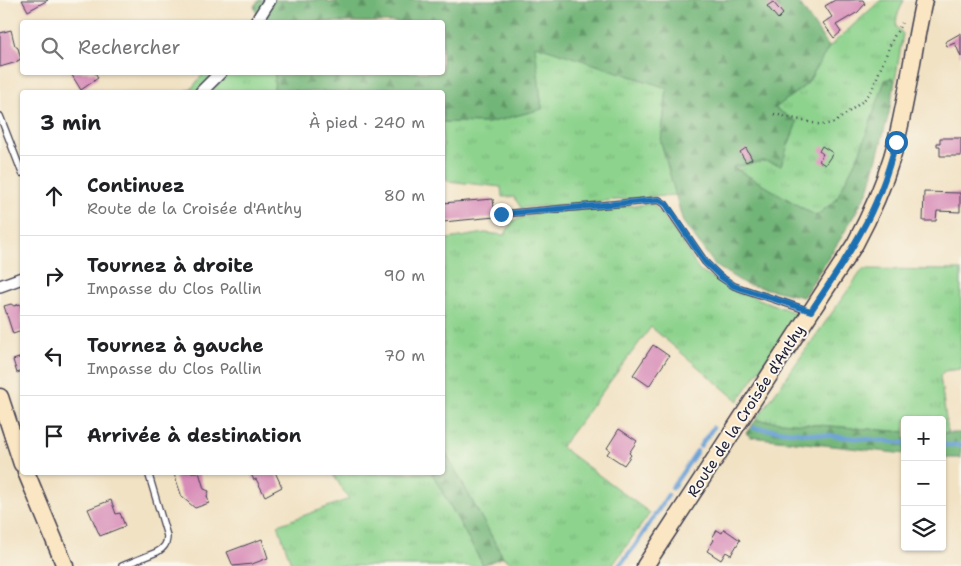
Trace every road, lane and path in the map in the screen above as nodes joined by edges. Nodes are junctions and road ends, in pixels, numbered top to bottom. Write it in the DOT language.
graph roads {
  1 [pos="270,0"];
  2 [pos="924,0"];
  3 [pos="905,19"];
  4 [pos="257,20"];
  5 [pos="218,75"];
  6 [pos="203,90"];
  7 [pos="774,114"];
  8 [pos="0,116"];
  9 [pos="20,168"];
  10 [pos="501,214"];
  11 [pos="20,279"];
  12 [pos="0,286"];
  13 [pos="811,311"];
  14 [pos="0,397"];
  15 [pos="20,458"];
  16 [pos="27,475"];
  17 [pos="149,475"];
  18 [pos="65,566"];
  19 [pos="122,566"];
  20 [pos="645,566"];
  1 -- 4 [label="street"];
  2 -- 13 [label="street, Route de la Croisée d'Anthy"];
  3 -- 7 [label="path"];
  5 -- 6 [label="street"];
  8 -- 9 [label="lane"];
  10 -- 13 [label="lane"];
  11 -- 12 [label="street"];
  13 -- 20 [label="street, Route de la Croisée d'Anthy"];
  14 -- 15 [label="street"];
  16 -- 18 [label="street"];
  17 -- 19 [label="lane"];
}
